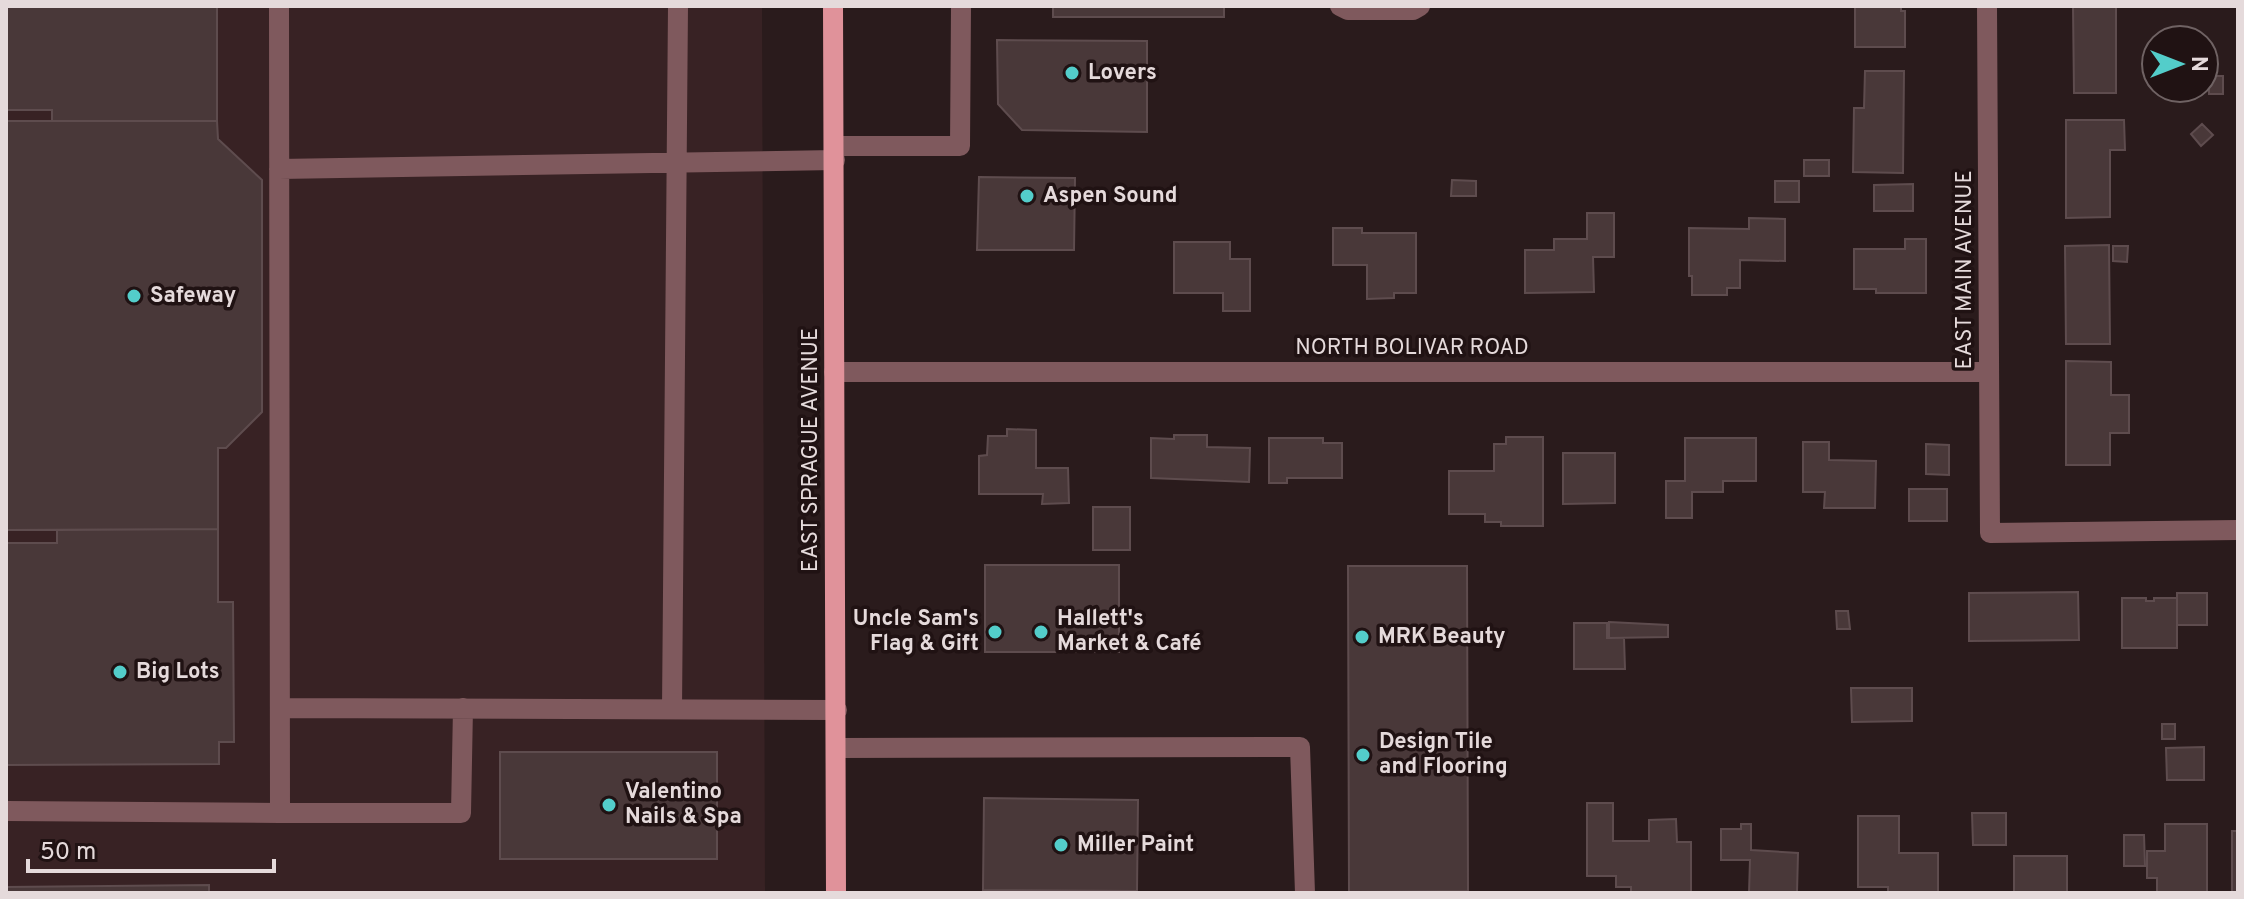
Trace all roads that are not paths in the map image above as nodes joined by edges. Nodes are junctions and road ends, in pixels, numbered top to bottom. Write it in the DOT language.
graph roads {
  1 [pos="279,6"];
  2 [pos="678,6"];
  3 [pos="833,6"];
  4 [pos="961,6"];
  5 [pos="1340,6"];
  6 [pos="1420,6"];
  7 [pos="1987,6"];
  8 [pos="835,153"];
  9 [pos="677,162"];
  10 [pos="279,169"];
  11 [pos="834,372"];
  12 [pos="1989,372"];
  13 [pos="2238,530"];
  14 [pos="280,708"];
  15 [pos="463,708"];
  16 [pos="672,709"];
  17 [pos="837,710"];
  18 [pos="837,748"];
  19 [pos="6,811"];
  20 [pos="280,813"];
  21 [pos="836,893"];
  22 [pos="1305,893"];
  1 -- 10 [label="street"];
  2 -- 9 [label="street"];
  3 -- 8 [label="main road, EAST SPRAGUE AVENUE"];
  4 -- 8 [label="street"];
  5 -- 6 [label="street"];
  7 -- 12 [label="street, EAST MAIN AVENUE"];
  8 -- 9 [label="street"];
  8 -- 11 [label="main road, EAST SPRAGUE AVENUE"];
  9 -- 10 [label="street"];
  9 -- 16 [label="street"];
  10 -- 14 [label="street"];
  11 -- 12 [label="street, NORTH BOLIVAR ROAD"];
  11 -- 17 [label="main road, EAST SPRAGUE AVENUE"];
  12 -- 13 [label="street, EAST MAIN AVENUE"];
  14 -- 15 [label="street"];
  14 -- 20 [label="street"];
  15 -- 16 [label="street"];
  15 -- 20 [label="street"];
  16 -- 17 [label="street"];
  17 -- 18 [label="main road, EAST SPRAGUE AVENUE"];
  18 -- 21 [label="main road, EAST SPRAGUE AVENUE"];
  18 -- 22 [label="street"];
  19 -- 20 [label="street"];
}
